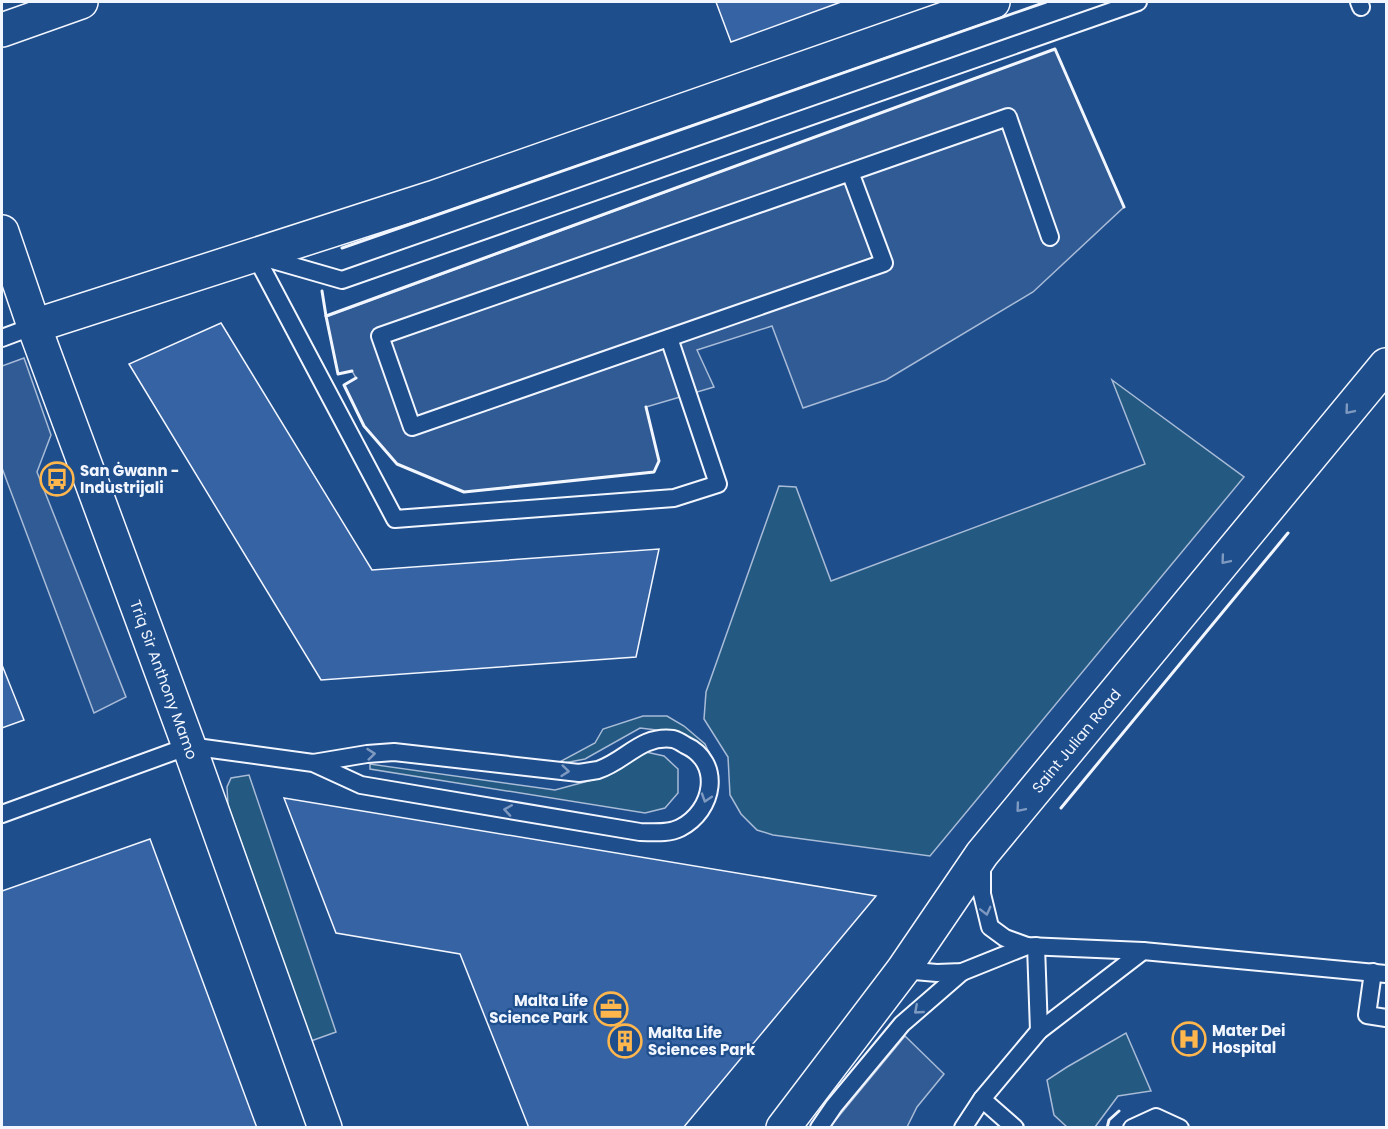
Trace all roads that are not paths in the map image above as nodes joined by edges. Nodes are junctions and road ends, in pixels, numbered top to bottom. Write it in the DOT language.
graph roads {
  1 [pos="81,2"];
  2 [pos="993,2"];
  3 [pos="1138,2"];
  4 [pos="2,30"];
  5 [pos="850,172"];
  6 [pos="2,232"];
  7 [pos="1050,237"];
  8 [pos="255,255"];
  9 [pos="34,326"];
  10 [pos="2,338"];
  11 [pos="669,338"];
  12 [pos="1386,365"];
  13 [pos="189,746"];
  14 [pos="313,763"];
  15 [pos="2,813"];
  16 [pos="981,854"];
  17 [pos="1031,946"];
  18 [pos="1143,951"];
  19 [pos="903,970"];
  20 [pos="962,972"];
  21 [pos="1380,973"];
  22 [pos="1386,1018"];
  23 [pos="1039,1031"];
  24 [pos="982,1099"];
  25 [pos="325,1128"];
  26 [pos="783,1128"];
  27 [pos="819,1128"];
  28 [pos="963,1128"];
  29 [pos="1016,1128"];
  30 [pos="1132,1128"];
  31 [pos="1180,1128"];
  1 -- 4 [label="street"];
  2 -- 8 [label="street"];
  3 -- 8 [label="lane"];
  5 -- 7 [label="lane"];
  5 -- 11 [label="lane"];
  5 -- 11 [label="lane"];
  6 -- 9 [label="street, Triq Sir Anthony Mamo"];
  8 -- 9 [label="street"];
  8 -- 11 [label="lane"];
  9 -- 10 [label="lane"];
  9 -- 13 [label="street, Triq Sir Anthony Mamo"];
  12 -- 16 [label="street, Saint Julian Road, one-way"];
  13 -- 14 [label="lane"];
  13 -- 15 [label="lane"];
  13 -- 25 [label="street, Triq Sir Anthony Mamo"];
  14 -- 14 [label="lane, one-way"];
  16 -- 17 [label="lane, one-way"];
  16 -- 19 [label="street, Saint Julian Road"];
  17 -- 18 [label="lane"];
  17 -- 20 [label="lane"];
  17 -- 23 [label="lane"];
  18 -- 21 [label="lane"];
  18 -- 23 [label="lane"];
  19 -- 20 [label="lane"];
  19 -- 26 [label="street, Saint Julian Road"];
  20 -- 27 [label="lane, one-way"];
  21 -- 22 [label="lane"];
  23 -- 24 [label="lane"];
  24 -- 28 [label="lane"];
  24 -- 29 [label="lane"];
  30 -- 31 [label="lane"];
}
